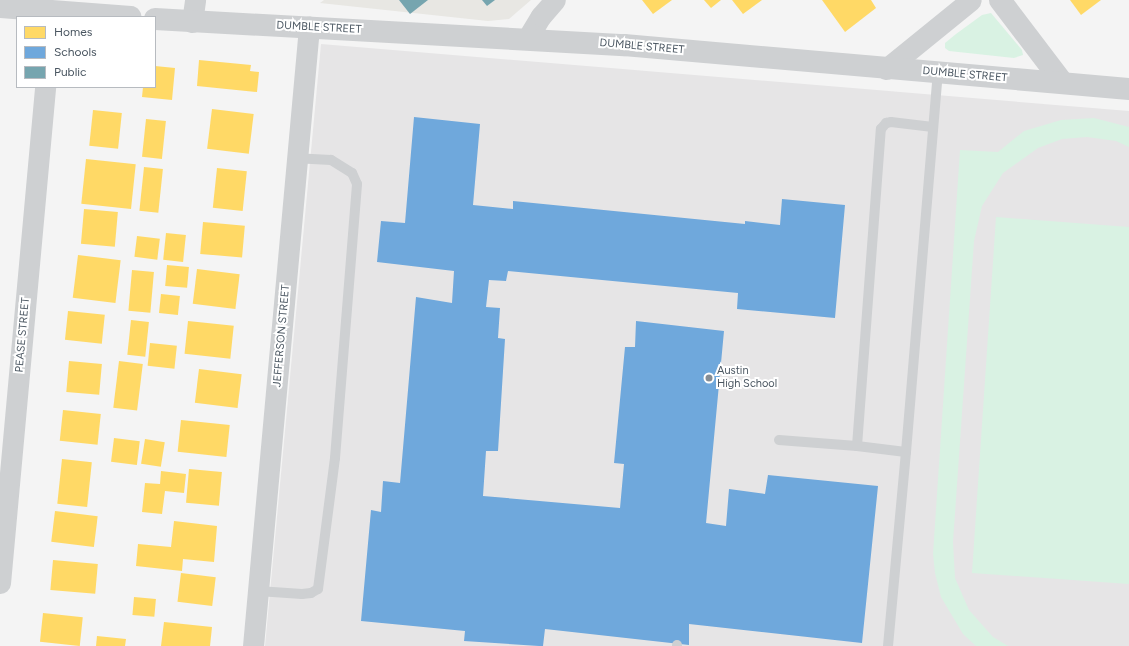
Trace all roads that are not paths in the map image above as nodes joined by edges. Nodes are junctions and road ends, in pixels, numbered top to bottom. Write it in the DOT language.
graph roads {
  1 [pos="195,0"];
  2 [pos="555,0"];
  3 [pos="971,0"];
  4 [pos="1000,0"];
  5 [pos="0,7"];
  6 [pos="52,14"];
  7 [pos="104,16"];
  8 [pos="156,19"];
  9 [pos="192,22"];
  10 [pos="309,27"];
  11 [pos="527,39"];
  12 [pos="886,69"];
  13 [pos="938,73"];
  14 [pos="1063,84"];
  15 [pos="45,88"];
  16 [pos="1129,89"];
  17 [pos="933,127"];
  18 [pos="298,158"];
  19 [pos="779,440"];
  20 [pos="857,446"];
  21 [pos="906,452"];
  22 [pos="0,583"];
  23 [pos="258,591"];
  24 [pos="253,646"];
  25 [pos="888,646"];
  1 -- 9 [label="street"];
  2 -- 11 [label="street"];
  3 -- 12 [label="street"];
  4 -- 14 [label="street"];
  5 -- 6 [label="street"];
  6 -- 7 [label="street"];
  8 -- 9 [label="street, DUMBLE STREET"];
  9 -- 10 [label="street, DUMBLE STREET"];
  10 -- 11 [label="street, DUMBLE STREET"];
  10 -- 18 [label="street, JEFFERSON STREET"];
  11 -- 12 [label="street, DUMBLE STREET"];
  12 -- 13 [label="street, DUMBLE STREET"];
  13 -- 14 [label="street, DUMBLE STREET"];
  13 -- 17 [label="lane"];
  14 -- 16 [label="street, DUMBLE STREET"];
  15 -- 22 [label="street, PEASE STREET"];
  17 -- 20 [label="lane"];
  17 -- 21 [label="lane"];
  18 -- 23 [label="street, JEFFERSON STREET"];
  18 -- 23 [label="lane"];
  19 -- 20 [label="lane"];
  20 -- 21 [label="lane"];
  21 -- 25 [label="lane"];
  23 -- 24 [label="street, JEFFERSON STREET"];
}
